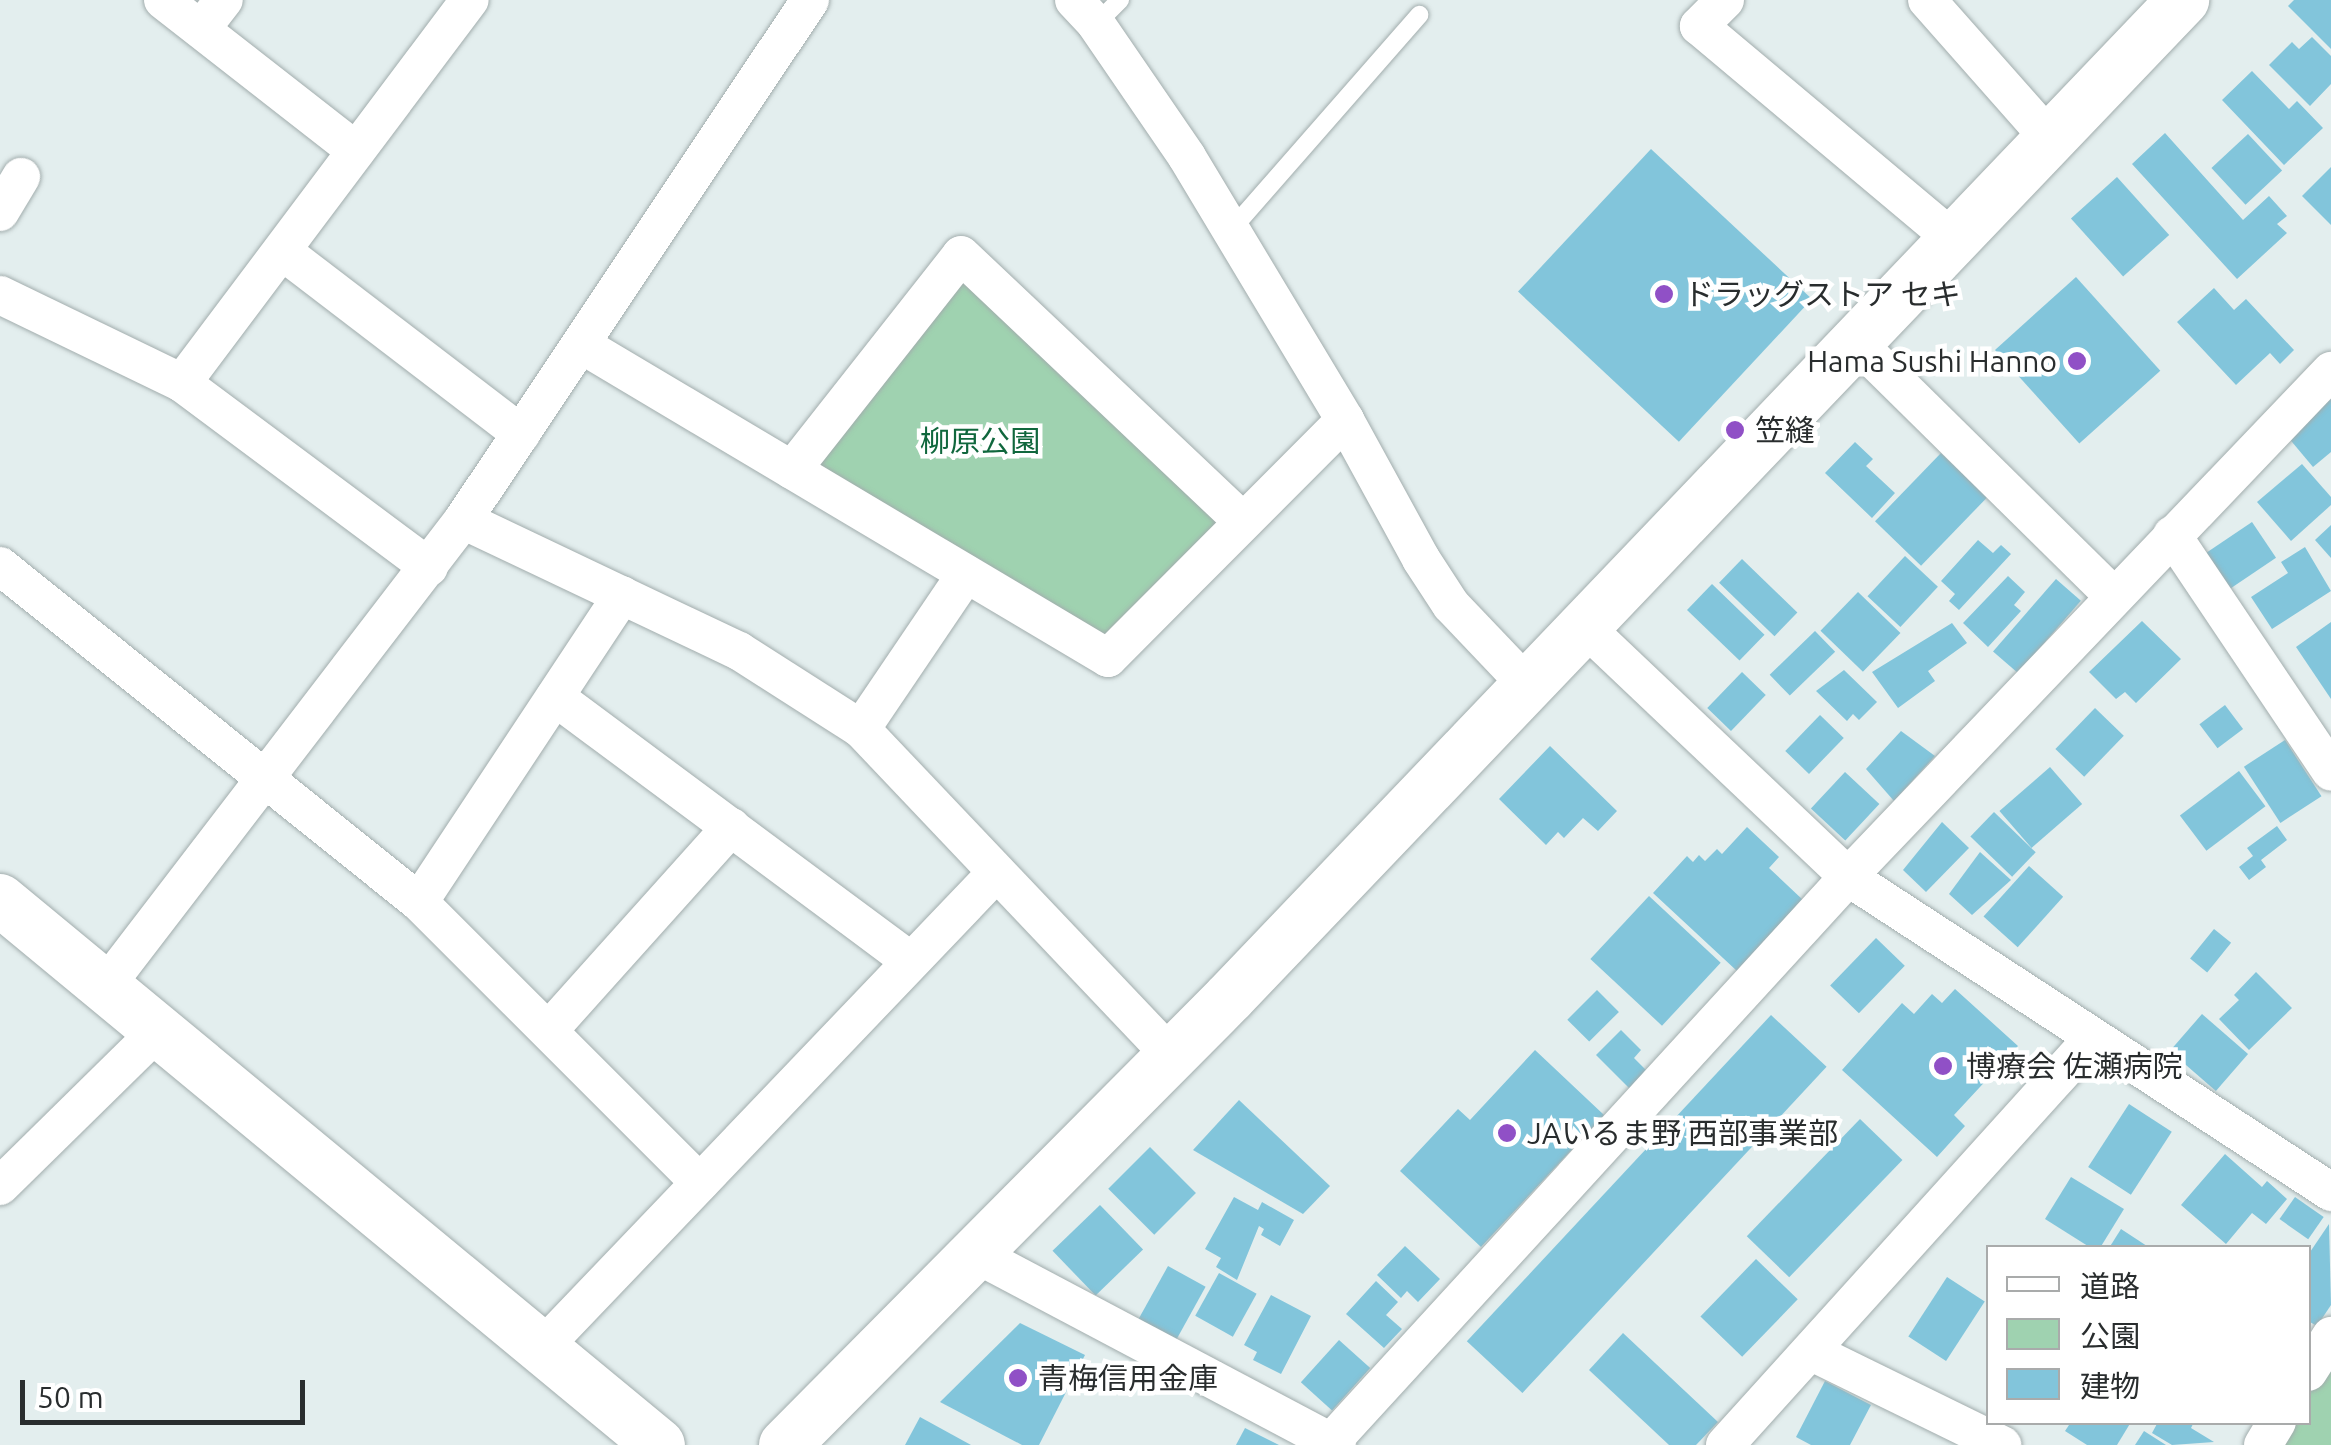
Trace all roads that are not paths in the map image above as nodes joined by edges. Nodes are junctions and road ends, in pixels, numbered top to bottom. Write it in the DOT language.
graph roads {
  1 [pos="163,0"];
  2 [pos="224,0"];
  3 [pos="470,0"];
  4 [pos="810,0"];
  5 [pos="1724,0"];
  6 [pos="1927,0"];
  7 [pos="2183,0"];
  8 [pos="1097,8"];
  9 [pos="1419,15"];
  10 [pos="201,30"];
  11 [pos="2050,139"];
  12 [pos="356,151"];
  13 [pos="21,177"];
  14 [pos="0,212"];
  15 [pos="1232,230"];
  16 [pos="1953,239"];
  17 [pos="282,251"];
  18 [pos="0,294"];
  19 [pos="1855,341"];
  20 [pos="582,345"];
  21 [pos="2331,371"];
  22 [pos="182,383"];
  23 [pos="1346,420"];
  24 [pos="522,434"];
  25 [pos="792,470"];
  26 [pos="463,520"];
  27 [pos="1243,522"];
  28 [pos="2172,535"];
  29 [pos="0,566"];
  30 [pos="428,566"];
  31 [pos="966,574"];
  32 [pos="622,595"];
  33 [pos="2113,596"];
  34 [pos="1586,628"];
  35 [pos="1529,687"];
  36 [pos="555,697"];
  37 [pos="860,729"];
  38 [pos="2331,772"];
  39 [pos="267,778"];
  40 [pos="731,827"];
  41 [pos="995,874"];
  42 [pos="1848,877"];
  43 [pos="0,900"];
  44 [pos="420,902"];
  45 [pos="911,961"];
  46 [pos="105,987"];
  47 [pos="160,1030"];
  48 [pos="549,1030"];
  49 [pos="2092,1038"];
  50 [pos="1172,1056"];
  51 [pos="700,1183"];
  52 [pos="0,1186"];
  53 [pos="2331,1192"];
  54 [pos="972,1252"];
  55 [pos="2331,1336"];
  56 [pos="544,1347"];
  57 [pos="1812,1352"];
  58 [pos="2311,1367"];
  59 [pos="1334,1443"];
  60 [pos="660,1445"];
  61 [pos="784,1445"];
  62 [pos="1725,1445"];
  63 [pos="2002,1445"];
  1 -- 10 [label="street"];
  2 -- 10 [label="street"];
  3 -- 12 [label="street"];
  4 -- 20 [label="street"];
  5 -- 16 [label="street"];
  6 -- 11 [label="street"];
  7 -- 11 [label="street"];
  8 -- 15 [label="street"];
  9 -- 15 [label="lane"];
  10 -- 12 [label="street"];
  11 -- 16 [label="street"];
  12 -- 17 [label="street"];
  13 -- 14 [label="street"];
  15 -- 23 [label="street"];
  16 -- 19 [label="street"];
  17 -- 22 [label="street"];
  17 -- 24 [label="street"];
  18 -- 22 [label="street"];
  19 -- 33 [label="street"];
  19 -- 34 [label="street"];
  20 -- 24 [label="street"];
  20 -- 25 [label="street"];
  21 -- 28 [label="street"];
  22 -- 30 [label="street"];
  23 -- 27 [label="street"];
  23 -- 35 [label="street"];
  24 -- 26 [label="street"];
  25 -- 27 [label="street"];
  25 -- 31 [label="street"];
  26 -- 30 [label="street"];
  26 -- 32 [label="street"];
  27 -- 31 [label="street"];
  28 -- 33 [label="street"];
  28 -- 38 [label="street"];
  29 -- 39 [label="street"];
  30 -- 39 [label="street"];
  31 -- 37 [label="street"];
  32 -- 36 [label="street"];
  32 -- 37 [label="street"];
  33 -- 42 [label="street"];
  34 -- 35 [label="street"];
  34 -- 42 [label="street"];
  35 -- 50 [label="street"];
  36 -- 40 [label="street"];
  36 -- 44 [label="street"];
  37 -- 41 [label="street"];
  39 -- 44 [label="street"];
  39 -- 46 [label="street"];
  40 -- 45 [label="street"];
  40 -- 48 [label="street"];
  41 -- 45 [label="street"];
  41 -- 50 [label="street"];
  42 -- 49 [label="street"];
  42 -- 59 [label="street"];
  43 -- 46 [label="street"];
  44 -- 48 [label="street"];
  45 -- 51 [label="street"];
  46 -- 47 [label="street"];
  47 -- 52 [label="street"];
  47 -- 56 [label="street"];
  48 -- 51 [label="street"];
  49 -- 53 [label="street"];
  49 -- 57 [label="street"];
  50 -- 54 [label="street"];
  51 -- 56 [label="street"];
  54 -- 59 [label="street"];
  54 -- 61 [label="street"];
  55 -- 58 [label="street"];
  56 -- 60 [label="street"];
  57 -- 62 [label="street"];
  57 -- 63 [label="street"];
}
